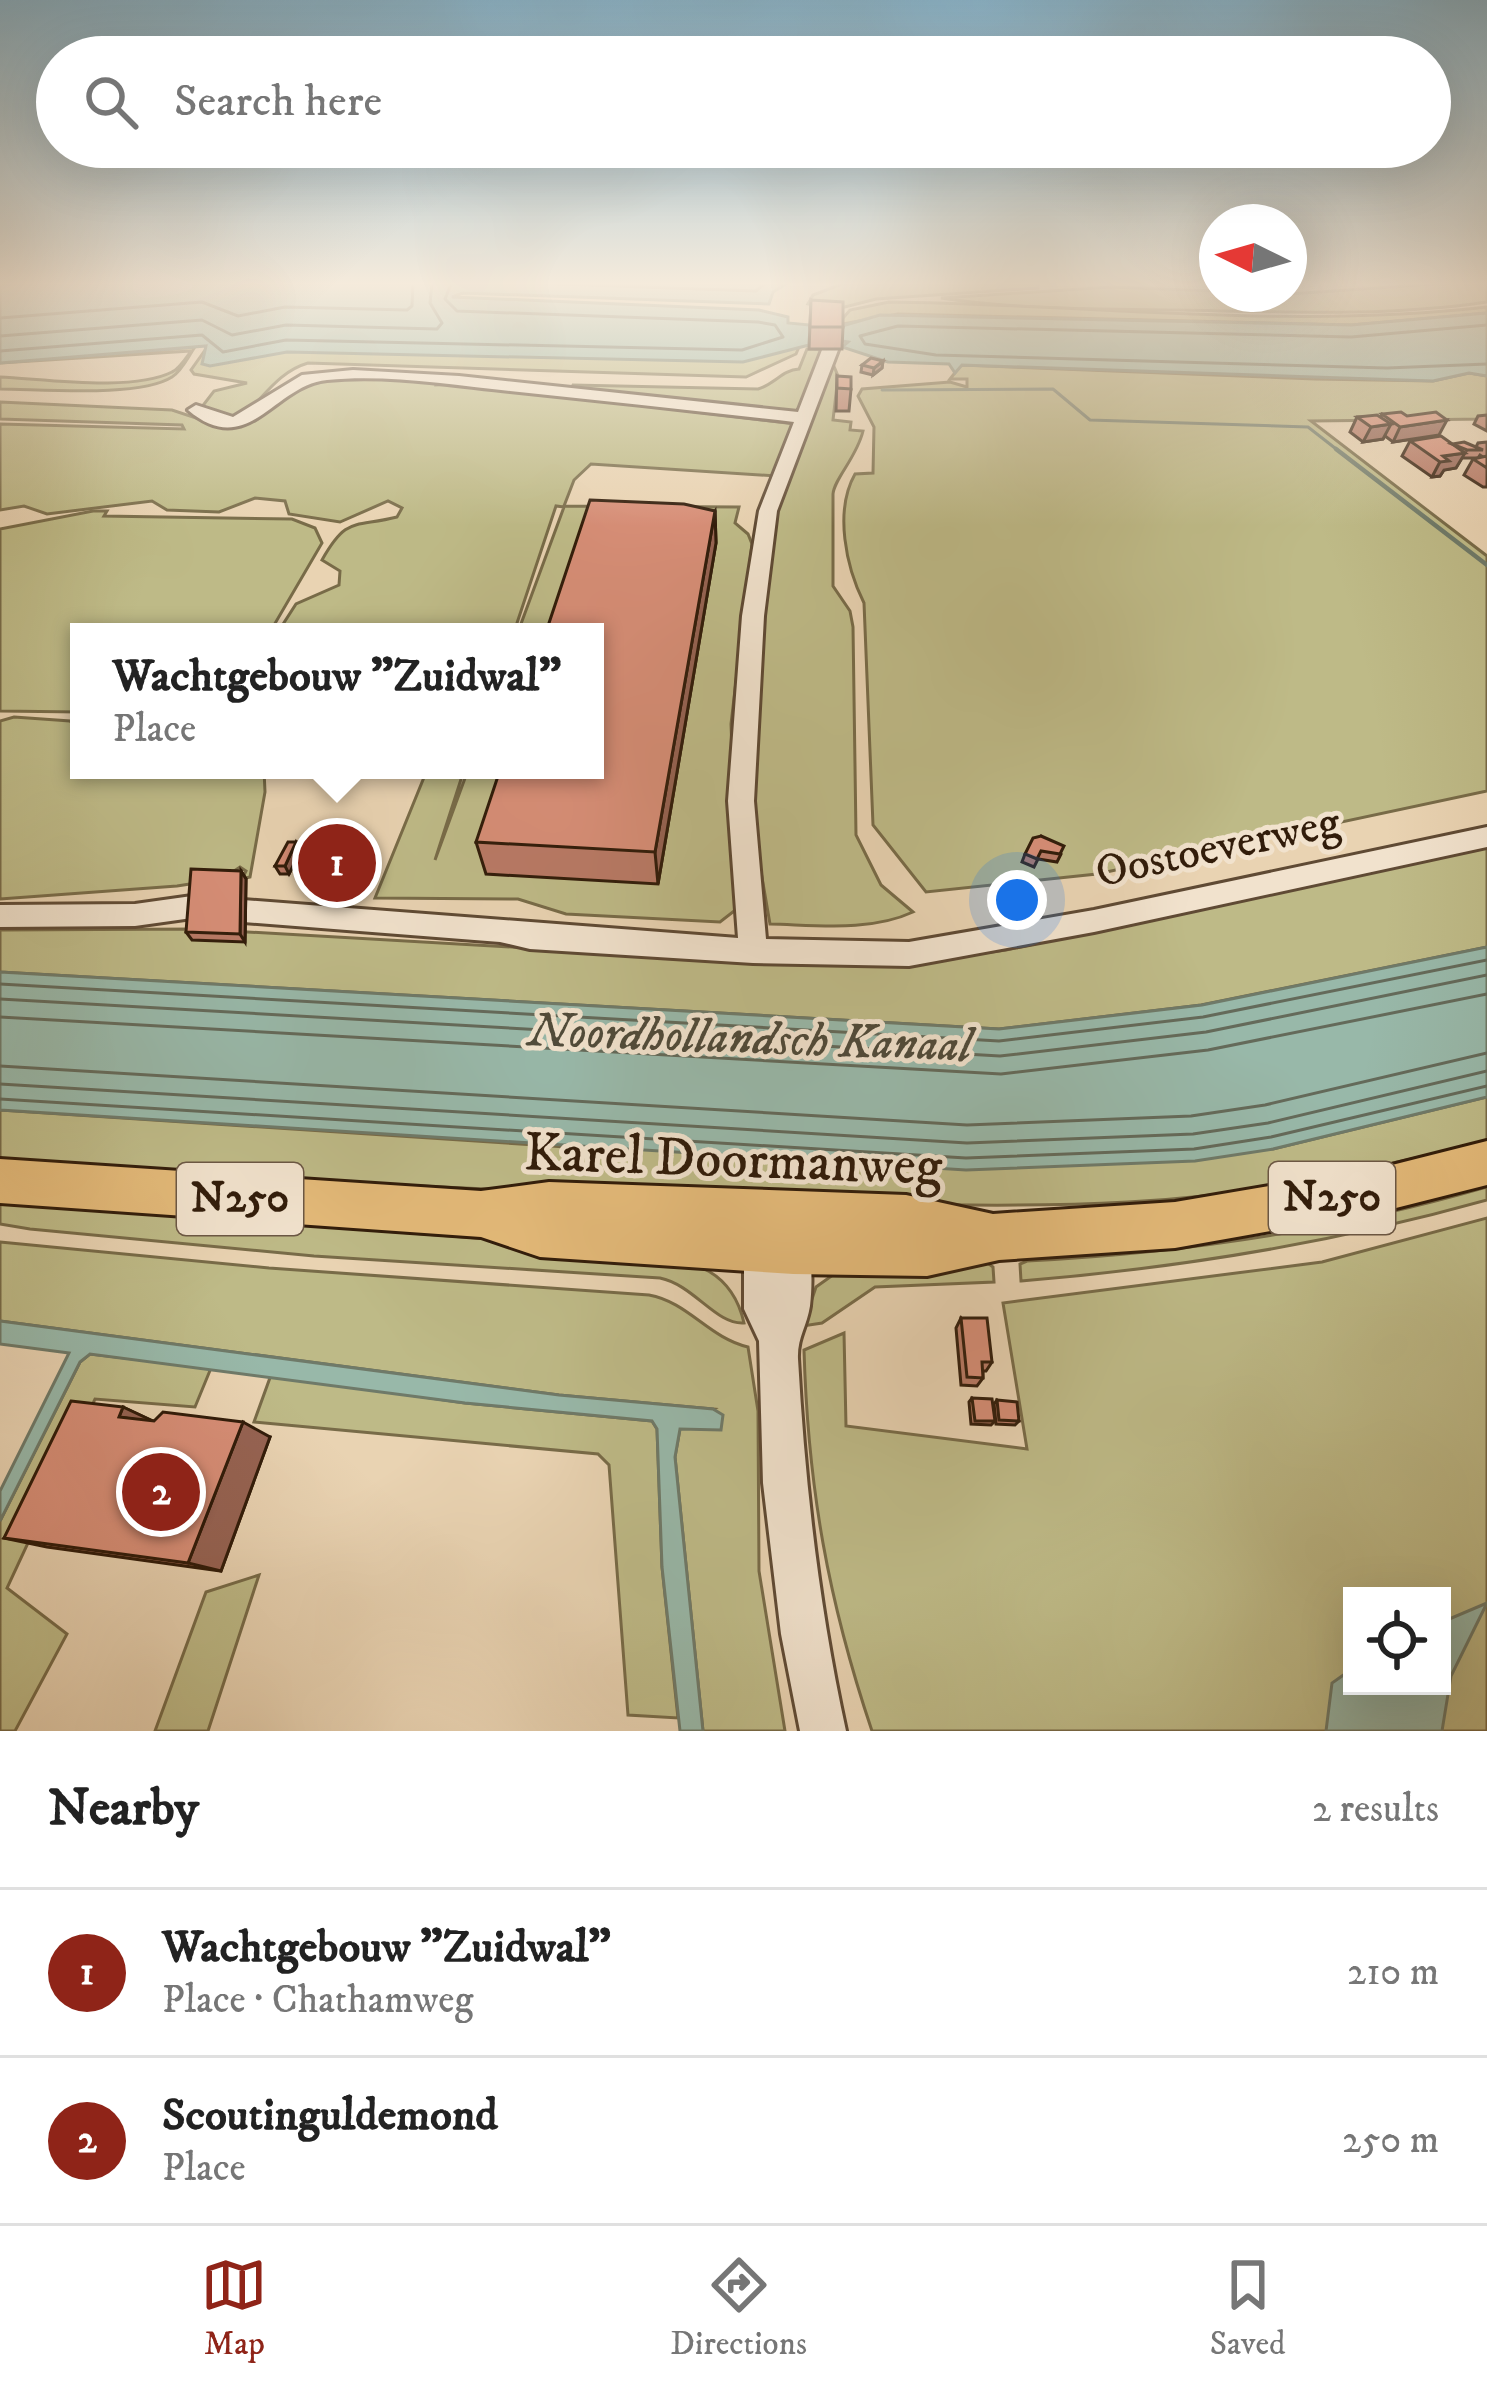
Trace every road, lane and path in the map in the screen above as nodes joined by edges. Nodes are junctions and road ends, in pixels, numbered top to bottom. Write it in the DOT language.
graph roads {
  1 [pos="825,365"];
  2 [pos="196,410"];
  3 [pos="805,418"];
  4 [pos="1487,836"];
  5 [pos="261,905"];
  6 [pos="0,920"];
  7 [pos="753,951"];
  8 [pos="1487,1163"];
  9 [pos="0,1181"];
  10 [pos="778,1237"];
  11 [pos="823,1731"];
  1 -- 3 [label="street"];
  2 -- 3 [label="street"];
  3 -- 7 [label="street"];
  4 -- 7 [label="street, Oostoeverweg"];
  5 -- 6 [label="street"];
  5 -- 6 [label="street"];
  5 -- 7 [label="street, Oostoeverweg"];
  8 -- 10 [label="main road, Karel Doormanweg / N250"];
  9 -- 10 [label="main road, Karel Doormanweg / N250"];
  10 -- 11 [label="street"];
}
